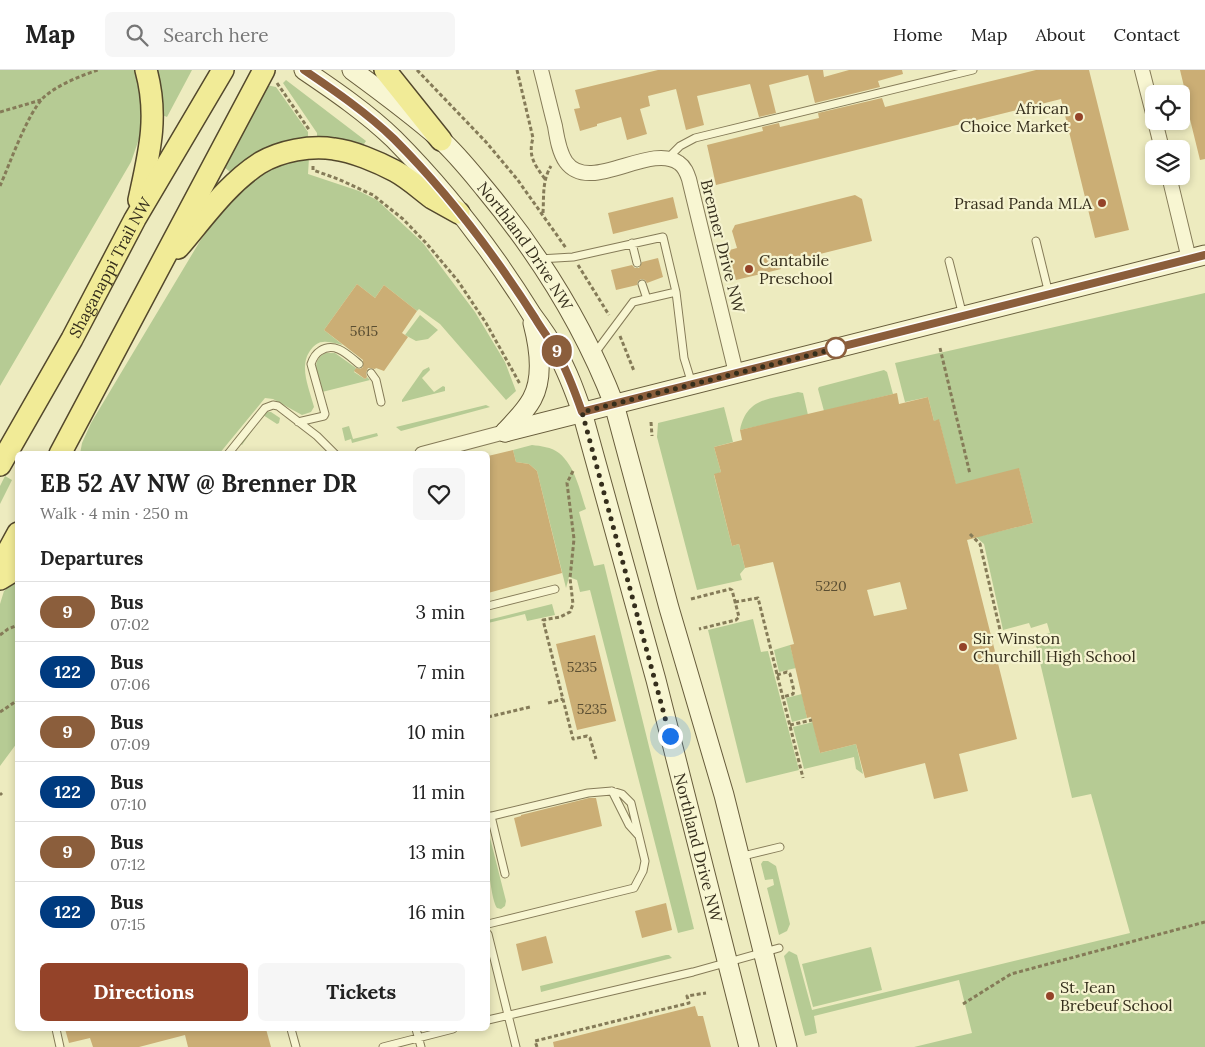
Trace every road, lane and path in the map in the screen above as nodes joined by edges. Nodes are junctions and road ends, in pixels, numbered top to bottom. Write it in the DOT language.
graph roads {
  1 [pos="98,70"];
  2 [pos="146,70"];
  3 [pos="223,70"];
  4 [pos="304,70"];
  5 [pos="352,70"];
  6 [pos="385,70"];
  7 [pos="417,70"];
  8 [pos="517,70"];
  9 [pos="541,70"];
  10 [pos="973,70"];
  11 [pos="1142,70"];
  12 [pos="270,75"];
  13 [pos="1146,85"];
  14 [pos="41,100"];
  15 [pos="0,112"];
  16 [pos="313,137"];
  17 [pos="441,140"];
  18 [pos="563,157"];
  19 [pos="312,158"];
  20 [pos="668,158"];
  21 [pos="545,179"];
  22 [pos="1172,185"];
  23 [pos="0,186"];
  24 [pos="459,213"];
  25 [pos="543,213"];
  26 [pos="135,219"];
  27 [pos="1036,241"];
  28 [pos="632,244"];
  29 [pos="572,257"];
  30 [pos="1197,257"];
  31 [pos="538,259"];
  32 [pos="949,262"];
  33 [pos="637,263"];
  34 [pos="150,281"];
  35 [pos="642,284"];
  36 [pos="676,292"];
  37 [pos="1049,295"];
  38 [pos="647,299"];
  39 [pos="528,308"];
  40 [pos="963,316"];
  41 [pos="616,326"];
  42 [pos="940,348"];
  43 [pos="593,355"];
  44 [pos="359,364"];
  45 [pos="634,370"];
  46 [pos="371,373"];
  47 [pos="736,373"];
  48 [pos="692,384"];
  49 [pos="525,390"];
  50 [pos="381,402"];
  51 [pos="614,404"];
  52 [pos="582,412"];
  53 [pos="298,422"];
  54 [pos="651,422"];
  55 [pos="505,432"];
  56 [pos="652,436"];
  57 [pos="61,451"];
  58 [pos="230,451"];
  59 [pos="332,451"];
  60 [pos="433,451"];
  61 [pos="0,466"];
  62 [pos="573,471"];
  63 [pos="970,474"];
  64 [pos="970,534"];
  65 [pos="15,538"];
  66 [pos="0,566"];
  67 [pos="15,570"];
  68 [pos="0,579"];
  69 [pos="555,589"];
  70 [pos="692,598"];
  71 [pos="735,602"];
  72 [pos="490,605"];
  73 [pos="15,626"];
  74 [pos="699,629"];
  75 [pos="1000,630"];
  76 [pos="0,635"];
  77 [pos="777,675"];
  78 [pos="783,696"];
  79 [pos="563,699"];
  80 [pos="15,702"];
  81 [pos="548,702"];
  82 [pos="530,707"];
  83 [pos="0,712"];
  84 [pos="490,717"];
  85 [pos="812,720"];
  86 [pos="790,725"];
  87 [pos="596,759"];
  88 [pos="803,778"];
  89 [pos="612,791"];
  90 [pos="490,817"];
  91 [pos="490,821"];
  92 [pos="638,835"];
  93 [pos="780,847"];
  94 [pos="739,857"];
  95 [pos="505,874"];
  96 [pos="1205,922"];
  97 [pos="490,924"];
  98 [pos="490,942"];
  99 [pos="770,950"];
  100 [pos="727,962"];
  101 [pos="706,993"];
  102 [pos="963,1004"];
  103 [pos="508,1014"];
  104 [pos="490,1019"];
  105 [pos="56,1031"];
  106 [pos="292,1031"];
  107 [pos="416,1031"];
  108 [pos="445,1031"];
  109 [pos="418,1038"];
  110 [pos="60,1047"];
  111 [pos="296,1047"];
  112 [pos="383,1047"];
  113 [pos="421,1047"];
  114 [pos="516,1047"];
  115 [pos="537,1047"];
  116 [pos="749,1047"];
  117 [pos="787,1047"];
  1 -- 14 [label="path"];
  2 -- 26 [label="main road"];
  3 -- 26 [label="main road, Shaganappi Trail NW"];
  4 -- 24 [label="street, Northland Drive NW"];
  5 -- 17 [label="street, Northland Drive NW"];
  6 -- 17 [label="main road"];
  7 -- 25 [label="path"];
  8 -- 21 [label="path"];
  9 -- 18 [label="street"];
  10 -- 20 [label="lane"];
  11 -- 13 [label="street"];
  12 -- 16 [label="path"];
  12 -- 34 [label="main road"];
  14 -- 15 [label="path"];
  14 -- 23 [label="path"];
  17 -- 31 [label="street, Northland Drive NW"];
  18 -- 20 [label="street"];
  18 -- 21 [label="path"];
  19 -- 49 [label="path"];
  20 -- 47 [label="street, Brenner Drive NW"];
  21 -- 25 [label="path"];
  22 -- 30 [label="street"];
  24 -- 34 [label="main road"];
  24 -- 39 [label="street, Northland Drive NW"];
  25 -- 29 [label="path"];
  26 -- 61 [label="main road, Shaganappi Trail NW"];
  27 -- 37 [label="lane"];
  28 -- 29 [label="lane"];
  28 -- 33 [label="lane"];
  28 -- 36 [label="lane"];
  29 -- 31 [label="lane"];
  29 -- 41 [label="path"];
  30 -- 37 [label="street"];
  31 -- 43 [label="street, Northland Drive NW"];
  32 -- 40 [label="lane"];
  34 -- 57 [label="main road"];
  35 -- 38 [label="lane"];
  36 -- 38 [label="lane"];
  36 -- 48 [label="lane"];
  37 -- 40 [label="street"];
  38 -- 41 [label="lane"];
  39 -- 52 [label="street, Northland Drive NW"];
  39 -- 55 [label="street"];
  40 -- 47 [label="street"];
  41 -- 43 [label="lane"];
  41 -- 45 [label="path"];
  42 -- 63 [label="path"];
  43 -- 51 [label="street, Northland Drive NW"];
  44 -- 53 [label="lane"];
  46 -- 50 [label="lane"];
  47 -- 48 [label="street"];
  48 -- 51 [label="street"];
  51 -- 52 [label="street"];
  51 -- 94 [label="street, Northland Drive NW"];
  52 -- 55 [label="street"];
  52 -- 100 [label="street, Northland Drive NW"];
  53 -- 58 [label="lane"];
  53 -- 59 [label="lane"];
  54 -- 56 [label="path"];
  55 -- 60 [label="street"];
  62 -- 79 [label="path"];
  64 -- 75 [label="path"];
  65 -- 66 [label="main road"];
  67 -- 68 [label="main road"];
  69 -- 72 [label="lane"];
  70 -- 71 [label="path"];
  71 -- 74 [label="path"];
  71 -- 77 [label="path"];
  73 -- 76 [label="path"];
  77 -- 78 [label="path"];
  77 -- 78 [label="path"];
  78 -- 86 [label="path"];
  79 -- 81 [label="path"];
  79 -- 87 [label="path"];
  80 -- 83 [label="path"];
  82 -- 84 [label="path"];
  85 -- 86 [label="path"];
  86 -- 88 [label="path"];
  89 -- 90 [label="lane"];
  89 -- 92 [label="lane"];
  89 -- 92 [label="lane"];
  91 -- 95 [label="lane"];
  92 -- 97 [label="lane"];
  93 -- 94 [label="lane"];
  94 -- 99 [label="street, Northland Drive NW"];
  96 -- 102 [label="path"];
  98 -- 103 [label="lane"];
  99 -- 100 [label="lane"];
  99 -- 117 [label="street, Northland Drive NW"];
  100 -- 103 [label="lane"];
  100 -- 116 [label="street, Northland Drive NW"];
  101 -- 115 [label="path"];
  103 -- 104 [label="lane"];
  103 -- 114 [label="lane"];
  105 -- 110 [label="lane"];
  106 -- 111 [label="lane"];
  107 -- 109 [label="lane"];
  108 -- 109 [label="lane"];
  109 -- 112 [label="lane"];
  109 -- 113 [label="lane"];
}
